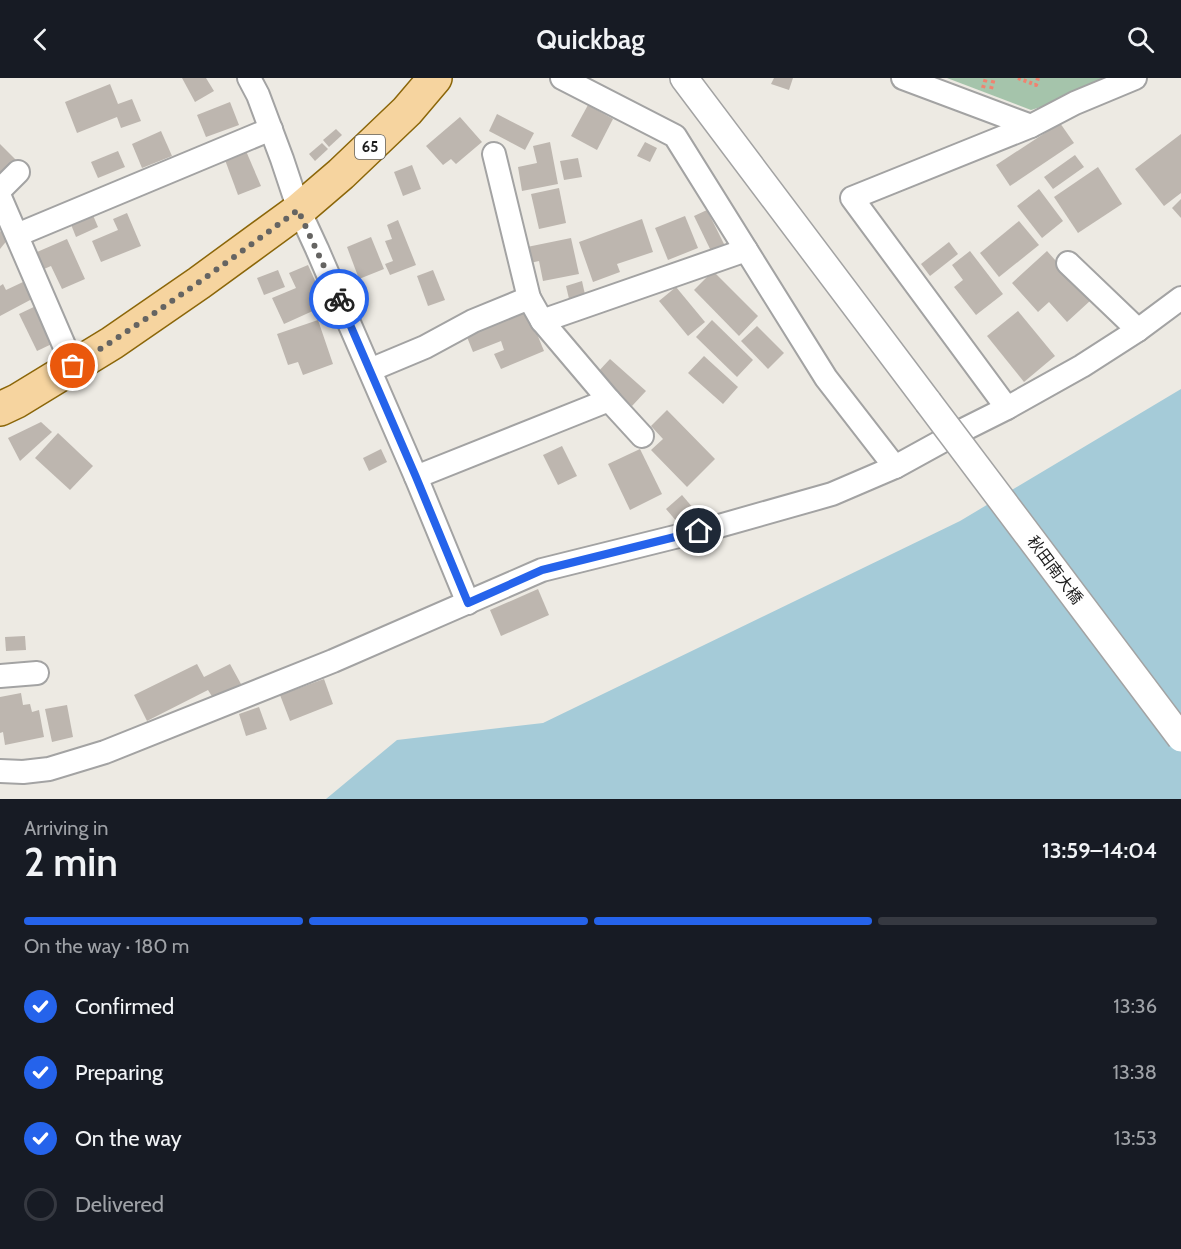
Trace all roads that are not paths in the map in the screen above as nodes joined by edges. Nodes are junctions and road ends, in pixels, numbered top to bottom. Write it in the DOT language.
graph roads {
  1 [pos="249,78"];
  2 [pos="435,78"];
  3 [pos="562,78"];
  4 [pos="684,78"];
  5 [pos="903,78"];
  6 [pos="1135,78"];
  7 [pos="1031,126"];
  8 [pos="271,129"];
  9 [pos="494,154"];
  10 [pos="18,172"];
  11 [pos="0,190"];
  12 [pos="0,197"];
  13 [pos="298,210"];
  14 [pos="17,235"];
  15 [pos="746,250"];
  16 [pos="1068,263"];
  17 [pos="529,298"];
  18 [pos="1181,298"];
  19 [pos="542,321"];
  20 [pos="1138,330"];
  21 [pos="73,366"];
  22 [pos="370,370"];
  23 [pos="609,400"];
  24 [pos="1007,408"];
  25 [pos="0,409"];
  26 [pos="642,436"];
  27 [pos="895,467"];
  28 [pos="416,477"];
  29 [pos="468,603"];
  30 [pos="37,674"];
  31 [pos="0,676"];
  32 [pos="1181,738"];
  33 [pos="0,771"];
  1 -- 8 [label="street"];
  2 -- 13 [label="main road, 65"];
  3 -- 15 [label="street"];
  4 -- 32 [label="street, 秋田南大橋, bridge"];
  5 -- 7 [label="street"];
  6 -- 7 [label="street"];
  7 -- 24 [label="street"];
  8 -- 13 [label="street"];
  8 -- 14 [label="street"];
  9 -- 17 [label="street"];
  10 -- 11 [label="street"];
  12 -- 14 [label="street"];
  13 -- 21 [label="main road, 65"];
  13 -- 22 [label="street"];
  14 -- 21 [label="street"];
  15 -- 19 [label="street"];
  15 -- 27 [label="street"];
  16 -- 20 [label="street"];
  17 -- 19 [label="street"];
  17 -- 22 [label="street"];
  18 -- 20 [label="street"];
  19 -- 23 [label="street"];
  20 -- 24 [label="street"];
  21 -- 25 [label="main road, 65"];
  22 -- 28 [label="street"];
  23 -- 26 [label="street"];
  23 -- 28 [label="street"];
  24 -- 27 [label="street"];
  27 -- 29 [label="street"];
  28 -- 29 [label="street"];
  29 -- 33 [label="street"];
  30 -- 31 [label="street"];
}
